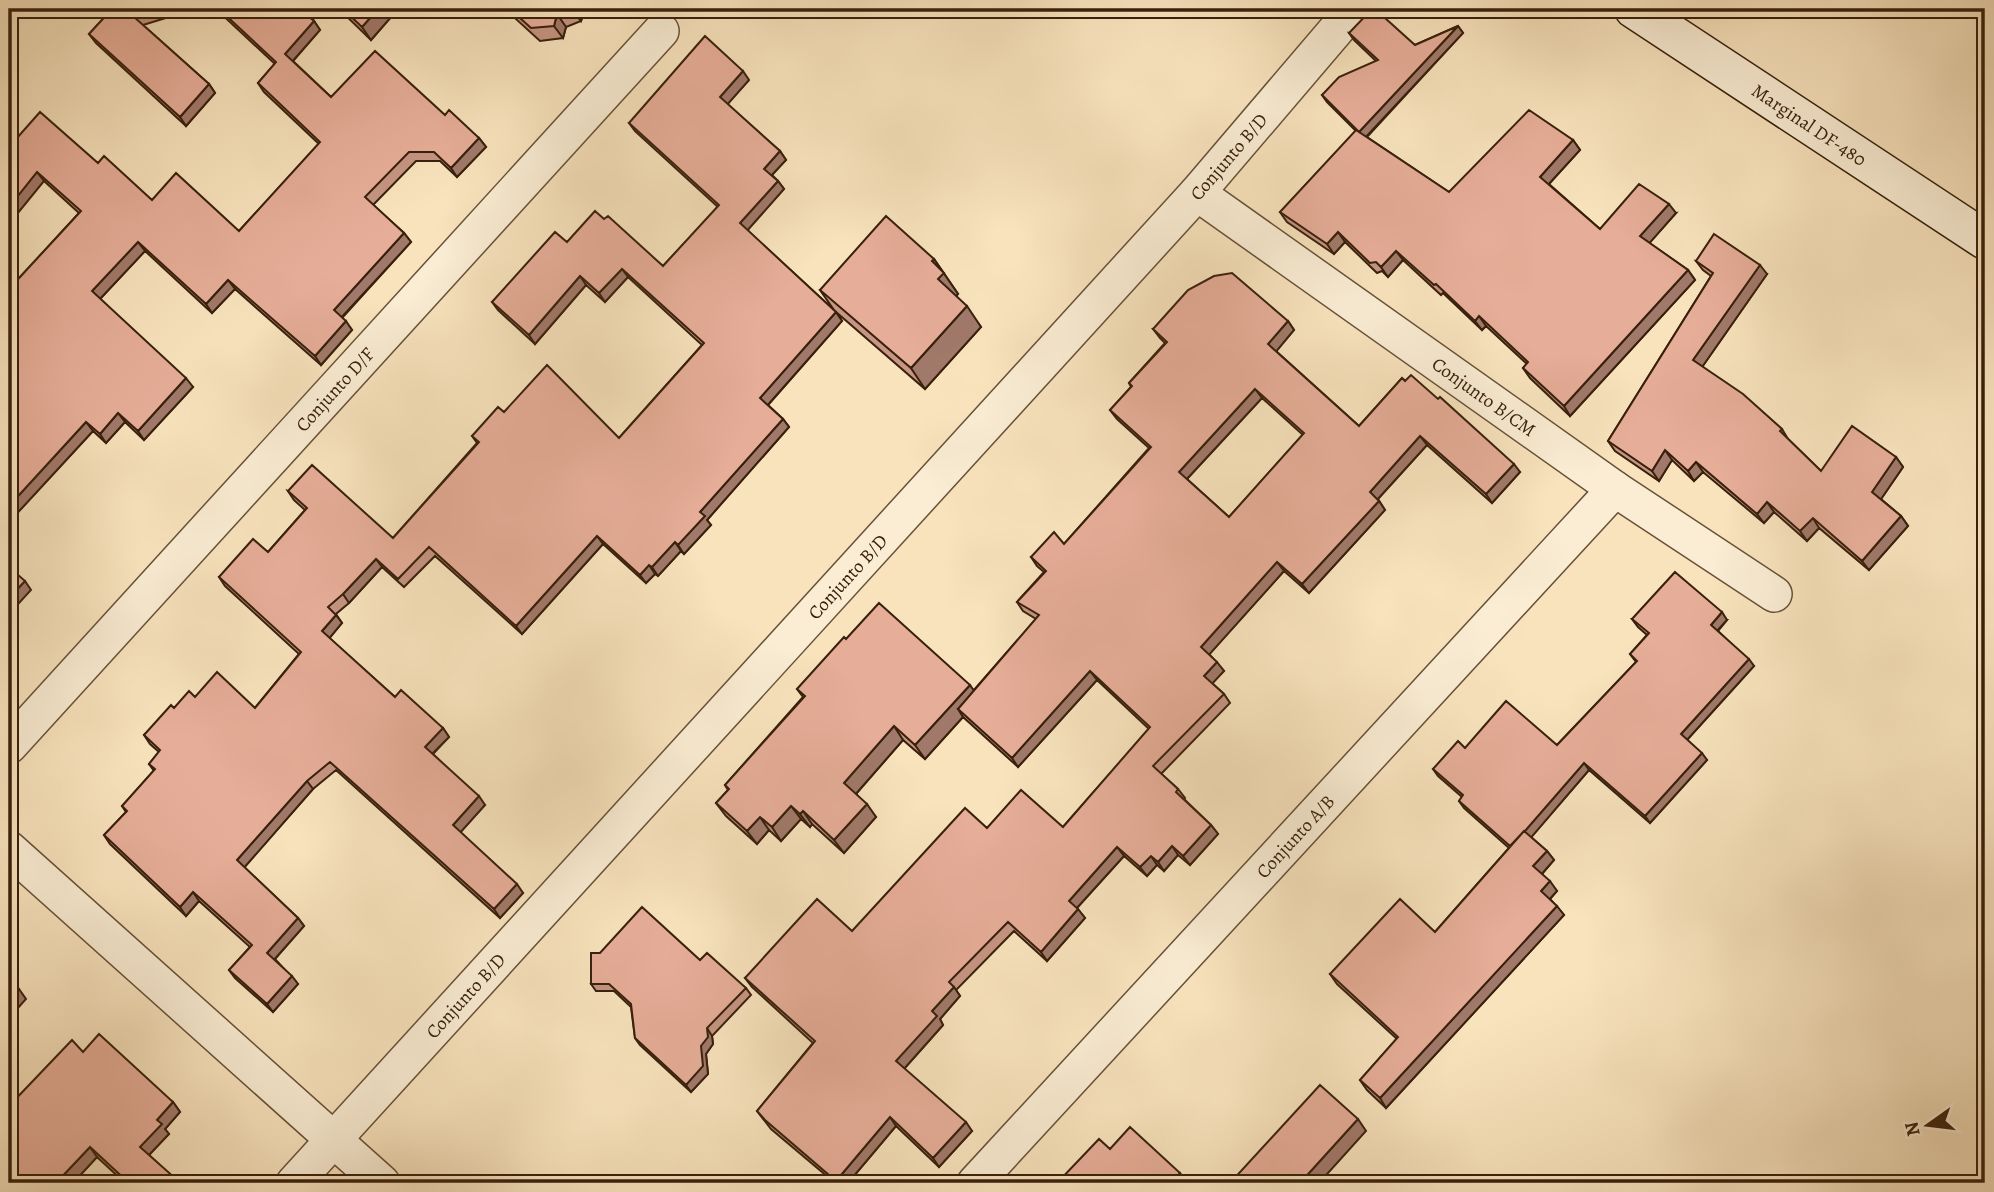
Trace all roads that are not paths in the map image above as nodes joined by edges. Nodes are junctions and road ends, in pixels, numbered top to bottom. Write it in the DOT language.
graph roads {
  1 [pos="1354,9"];
  2 [pos="1634,9"];
  3 [pos="661,31"];
  4 [pos="1196,193"];
  5 [pos="1985,240"];
  6 [pos="1615,489"];
  7 [pos="1774,594"];
  8 [pos="9,746"];
  9 [pos="9,849"];
  10 [pos="335,1139"];
  11 [pos="294,1183"];
  12 [pos="382,1183"];
  13 [pos="975,1183"];
  1 -- 4 [label="street, Conjunto B/D"];
  2 -- 5 [label="street, Marginal DF-480"];
  3 -- 8 [label="street, Conjunto D/F"];
  4 -- 6 [label="street, Conjunto B/CM"];
  4 -- 10 [label="street, Conjunto B/D"];
  6 -- 7 [label="street, Conjunto B/CM"];
  6 -- 13 [label="street, Conjunto A/B"];
  9 -- 10 [label="street"];
  10 -- 11 [label="street, Conjunto B/D"];
  10 -- 12 [label="street"];
}
